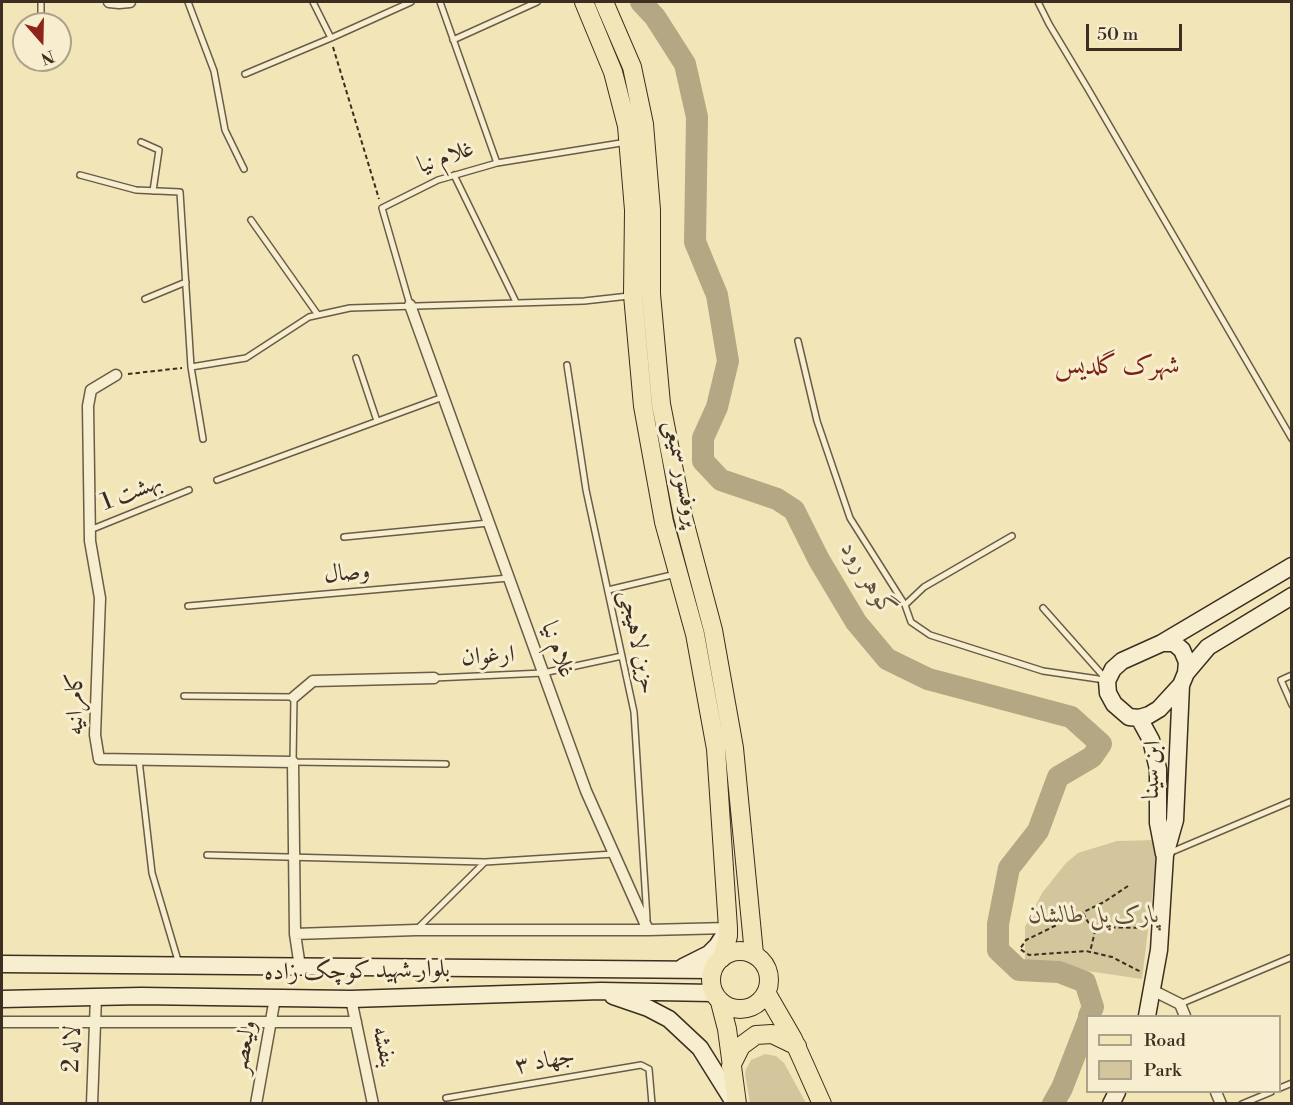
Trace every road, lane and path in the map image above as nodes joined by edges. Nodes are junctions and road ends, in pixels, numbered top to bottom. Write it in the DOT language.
graph roads {
  1 [pos="188,2"];
  2 [pos="313,2"];
  3 [pos="411,2"];
  4 [pos="440,2"];
  5 [pos="537,2"];
  6 [pos="584,2"];
  7 [pos="604,2"];
  8 [pos="1038,2"];
  9 [pos="331,38"];
  10 [pos="453,40"];
  11 [pos="245,74"];
  12 [pos="141,142"];
  13 [pos="628,142"];
  14 [pos="497,163"];
  15 [pos="244,169"];
  16 [pos="80,175"];
  17 [pos="454,176"];
  18 [pos="153,191"];
  19 [pos="382,208"];
  20 [pos="251,220"];
  21 [pos="186,282"];
  22 [pos="633,295"];
  23 [pos="145,299"];
  24 [pos="516,302"];
  25 [pos="410,305"];
  26 [pos="318,315"];
  27 [pos="798,341"];
  28 [pos="356,358"];
  29 [pos="567,365"];
  30 [pos="191,367"];
  31 [pos="116,375"];
  32 [pos="443,397"];
  33 [pos="377,421"];
  34 [pos="202,439"];
  35 [pos="1292,439"];
  36 [pos="217,480"];
  37 [pos="189,490"];
  38 [pos="489,523"];
  39 [pos="90,530"];
  40 [pos="1012,536"];
  41 [pos="345,537"];
  42 [pos="1292,566"];
  43 [pos="678,573"];
  44 [pos="508,578"];
  45 [pos="608,590"];
  46 [pos="1292,596"];
  47 [pos="905,605"];
  48 [pos="188,606"];
  49 [pos="1044,608"];
  50 [pos="1162,643"];
  51 [pos="622,656"];
  52 [pos="543,673"];
  53 [pos="1292,675"];
  54 [pos="434,678"];
  55 [pos="1184,679"];
  56 [pos="1107,681"];
  57 [pos="184,696"];
  58 [pos="294,697"];
  59 [pos="1292,705"];
  60 [pos="1139,718"];
  61 [pos="139,760"];
  62 [pos="293,762"];
  63 [pos="446,764"];
  64 [pos="1292,801"];
  65 [pos="614,854"];
  66 [pos="207,855"];
  67 [pos="1165,855"];
  68 [pos="295,858"];
  69 [pos="485,862"];
  70 [pos="1128,886"];
  71 [pos="1083,913"];
  72 [pos="1096,927"];
  73 [pos="728,928"];
  74 [pos="1161,928"];
  75 [pos="416,930"];
  76 [pos="648,930"];
  77 [pos="295,934"];
  78 [pos="1090,952"];
  79 [pos="754,954"];
  80 [pos="1292,957"];
  81 [pos="2,964"];
  82 [pos="717,964"];
  83 [pos="179,965"];
  84 [pos="300,967"];
  85 [pos="676,970"];
  86 [pos="1153,985"];
  87 [pos="601,991"];
  88 [pos="767,994"];
  89 [pos="96,997"];
  90 [pos="717,997"];
  91 [pos="275,998"];
  92 [pos="2,999"];
  93 [pos="351,999"];
  94 [pos="1180,1004"];
  95 [pos="1148,1015"];
  96 [pos="1184,1015"];
  97 [pos="271,1021"];
  98 [pos="2,1022"];
  99 [pos="356,1022"];
  100 [pos="95,1023"];
  101 [pos="797,1046"];
  102 [pos="731,1066"];
  103 [pos="1269,1093"];
  104 [pos="446,1098"];
  105 [pos="92,1104"];
  106 [pos="256,1104"];
  107 [pos="373,1104"];
  108 [pos="652,1104"];
  109 [pos="736,1104"];
  110 [pos="822,1104"];
  111 [pos="1242,1104"];
  1 -- 15 [label="lane"];
  2 -- 9 [label="lane"];
  3 -- 9 [label="lane"];
  4 -- 10 [label="lane"];
  5 -- 10 [label="lane"];
  6 -- 13 [label="main road, پروفسور سمیعی"];
  7 -- 79 [label="main road, پروفسور سمیعی"];
  8 -- 35 [label="lane"];
  9 -- 11 [label="lane"];
  9 -- 19 [label="path"];
  10 -- 14 [label="lane"];
  12 -- 18 [label="lane"];
  13 -- 14 [label="lane, غلام نیا"];
  13 -- 22 [label="main road, پروفسور سمیعی"];
  14 -- 17 [label="lane, غلام نیا"];
  16 -- 18 [label="lane"];
  17 -- 19 [label="lane, غلام نیا"];
  17 -- 24 [label="lane"];
  18 -- 21 [label="lane"];
  19 -- 25 [label="lane, غلام نیا"];
  20 -- 26 [label="lane"];
  21 -- 23 [label="lane"];
  21 -- 30 [label="lane"];
  22 -- 24 [label="lane"];
  22 -- 43 [label="main road, پروفسور سمیعی"];
  24 -- 25 [label="lane"];
  25 -- 26 [label="lane"];
  25 -- 32 [label="street, غلام نیا"];
  26 -- 30 [label="lane"];
  27 -- 47 [label="lane"];
  28 -- 33 [label="lane"];
  29 -- 45 [label="lane, حزین لاهیجی"];
  30 -- 31 [label="path"];
  30 -- 34 [label="lane"];
  31 -- 39 [label="street, کامرانیه"];
  32 -- 33 [label="lane"];
  32 -- 38 [label="street, غلام نیا"];
  33 -- 36 [label="lane"];
  37 -- 39 [label="lane, بهشت 1"];
  38 -- 41 [label="lane"];
  38 -- 44 [label="street, غلام نیا"];
  39 -- 61 [label="street, کامرانیه"];
  40 -- 47 [label="lane"];
  42 -- 50 [label="main road"];
  43 -- 45 [label="lane"];
  43 -- 73 [label="main road, پروفسور سمیعی"];
  44 -- 48 [label="lane, وصال"];
  44 -- 52 [label="street, غلام نیا"];
  45 -- 51 [label="lane, حزین لاهیجی"];
  46 -- 55 [label="main road"];
  47 -- 56 [label="lane"];
  49 -- 56 [label="lane"];
  50 -- 55 [label="main road"];
  50 -- 56 [label="main road"];
  51 -- 52 [label="lane, ارغوان"];
  51 -- 76 [label="lane, حزین لاهیجی"];
  52 -- 54 [label="lane, ارغوان"];
  52 -- 65 [label="street, غلام نیا"];
  53 -- 59 [label="lane"];
  54 -- 58 [label="street"];
  55 -- 60 [label="main road"];
  55 -- 67 [label="main road, ابن سینا"];
  56 -- 60 [label="main road"];
  57 -- 58 [label="lane"];
  58 -- 62 [label="lane"];
  60 -- 67 [label="main road, ابن سینا"];
  61 -- 62 [label="street, کامرانیه"];
  61 -- 83 [label="lane"];
  62 -- 63 [label="lane"];
  62 -- 68 [label="street"];
  64 -- 67 [label="lane"];
  65 -- 69 [label="lane"];
  65 -- 76 [label="street, غلام نیا"];
  66 -- 68 [label="lane"];
  67 -- 74 [label="main road, ابن سینا"];
  68 -- 69 [label="lane"];
  68 -- 77 [label="street"];
  69 -- 75 [label="lane"];
  70 -- 71 [label="path"];
  71 -- 72 [label="path"];
  71 -- 78 [label="path"];
  72 -- 74 [label="path"];
  72 -- 78 [label="path"];
  73 -- 76 [label="street"];
  73 -- 82 [label="main road, پروفسور سمیعی"];
  73 -- 85 [label="main road"];
  74 -- 86 [label="main road, ابن سینا"];
  75 -- 76 [label="street"];
  75 -- 77 [label="street"];
  77 -- 84 [label="street"];
  78 -- 86 [label="path"];
  79 -- 82 [label="main road"];
  79 -- 88 [label="main road"];
  80 -- 94 [label="lane"];
  81 -- 83 [label="main road, بلوار شهید کوچک زاده"];
  82 -- 85 [label="main road, بلوار شهید کوچک زاده"];
  82 -- 90 [label="main road"];
  83 -- 84 [label="main road, بلوار شهید کوچک زاده"];
  84 -- 85 [label="main road, بلوار شهید کوچک زاده"];
  86 -- 94 [label="street"];
  86 -- 95 [label="main road, ابن سینا"];
  87 -- 90 [label="main road, بلوار شهید کوچک زاده"];
  87 -- 93 [label="main road, بلوار شهید کوچک زاده"];
  87 -- 109 [label="main road"];
  88 -- 90 [label="main road"];
  88 -- 101 [label="main road"];
  89 -- 91 [label="main road, بلوار شهید کوچک زاده"];
  89 -- 92 [label="main road, بلوار شهید کوچک زاده"];
  89 -- 100 [label="street, لاله 2"];
  90 -- 102 [label="main road"];
  91 -- 93 [label="main road, بلوار شهید کوچک زاده"];
  91 -- 97 [label="street, ولیعصر"];
  93 -- 99 [label="street, بنفشه"];
  94 -- 96 [label="street"];
  97 -- 99 [label="street"];
  97 -- 100 [label="street"];
  97 -- 106 [label="street, ولیعصر"];
  98 -- 100 [label="street"];
  99 -- 107 [label="street, بنفشه"];
  100 -- 105 [label="street, لاله 2"];
  101 -- 102 [label="main road"];
  101 -- 110 [label="main road"];
  102 -- 109 [label="main road"];
  103 -- 111 [label="lane"];
  104 -- 108 [label="lane, جهاد ۳"];
}
